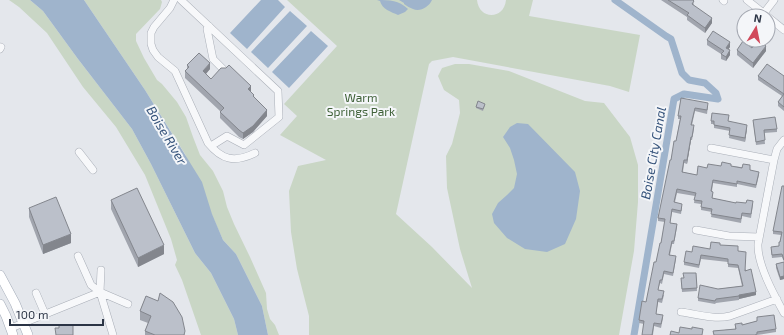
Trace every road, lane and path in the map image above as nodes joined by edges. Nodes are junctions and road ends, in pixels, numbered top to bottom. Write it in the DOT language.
graph roads {
  1 [pos="174,0"];
  2 [pos="181,0"];
  3 [pos="747,0"];
  4 [pos="757,8"];
  5 [pos="776,23"];
  6 [pos="209,26"];
  7 [pos="784,30"];
  8 [pos="224,70"];
  9 [pos="784,140"];
  10 [pos="211,146"];
  11 [pos="711,148"];
  12 [pos="79,152"];
  13 [pos="254,154"];
  14 [pos="774,160"];
  15 [pos="93,170"];
  16 [pos="696,230"];
  17 [pos="759,237"];
  18 [pos="78,256"];
  19 [pos="101,270"];
  20 [pos="0,275"];
  21 [pos="100,292"];
  22 [pos="36,293"];
  23 [pos="777,300"];
  24 [pos="0,304"];
  25 [pos="128,304"];
  26 [pos="681,312"];
  27 [pos="784,313"];
  28 [pos="45,314"];
  29 [pos="24,323"];
  30 [pos="12,331"];
  31 [pos="28,335"];
  32 [pos="113,335"];
  1 -- 10 [label="street"];
  2 -- 6 [label="street"];
  3 -- 4 [label="street"];
  5 -- 7 [label="street"];
  6 -- 8 [label="street"];
  6 -- 10 [label="street"];
  9 -- 14 [label="street"];
  10 -- 13 [label="street"];
  11 -- 14 [label="street"];
  12 -- 15 [label="street"];
  14 -- 17 [label="street"];
  16 -- 17 [label="street"];
  17 -- 23 [label="street"];
  18 -- 21 [label="street"];
  19 -- 21 [label="street"];
  20 -- 29 [label="main road"];
  21 -- 25 [label="street"];
  21 -- 28 [label="street"];
  21 -- 32 [label="street"];
  22 -- 28 [label="street"];
  23 -- 26 [label="street"];
  23 -- 27 [label="street"];
  24 -- 30 [label="main road"];
  28 -- 29 [label="street"];
  29 -- 30 [label="street"];
  29 -- 31 [label="main road"];
}
